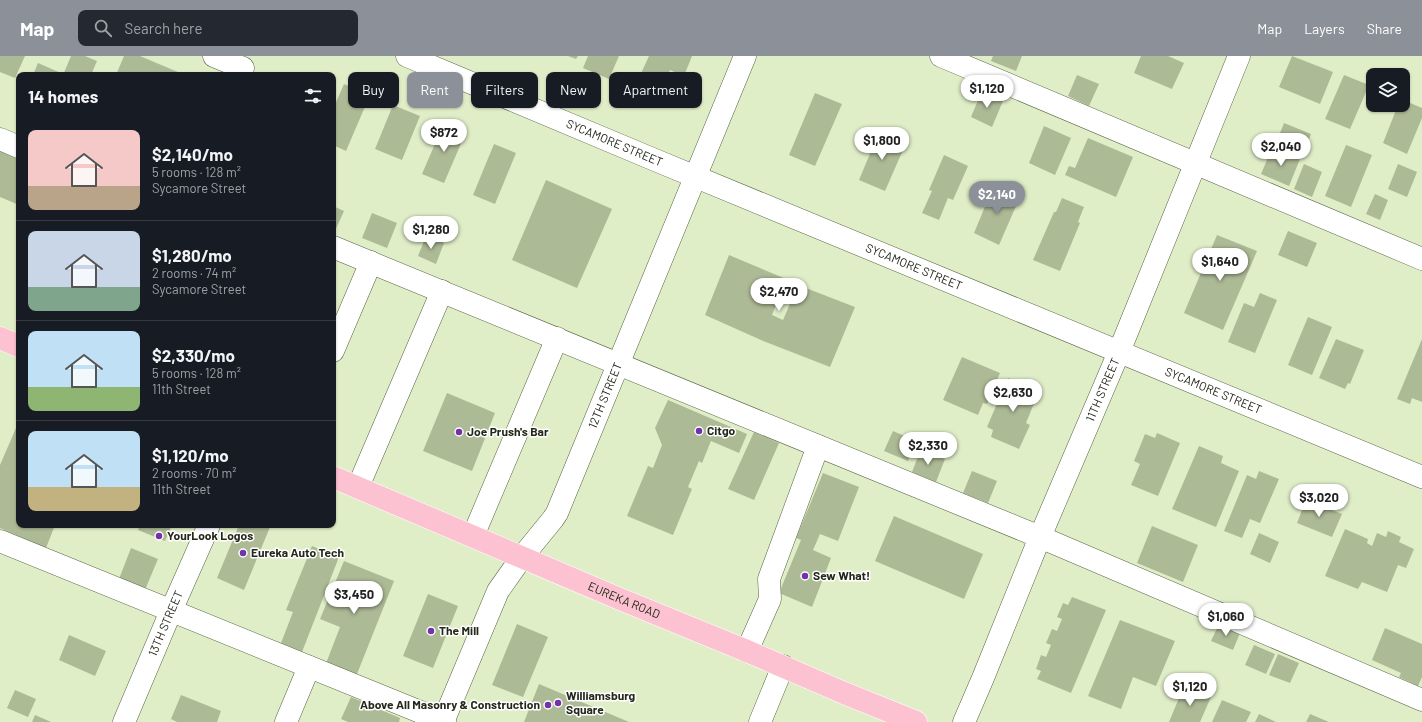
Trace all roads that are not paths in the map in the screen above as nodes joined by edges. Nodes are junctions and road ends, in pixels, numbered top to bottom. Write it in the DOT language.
graph roads {
  1 [pos="214,56"];
  2 [pos="407,56"];
  3 [pos="745,56"];
  4 [pos="941,56"];
  5 [pos="1239,56"];
  6 [pos="244,66"];
  7 [pos="0,139"];
  8 [pos="16,146"];
  9 [pos="1195,162"];
  10 [pos="695,176"];
  11 [pos="336,247"];
  12 [pos="1422,258"];
  13 [pos="371,262"];
  14 [pos="442,291"];
  15 [pos="0,338"];
  16 [pos="556,338"];
  17 [pos="336,344"];
  18 [pos="16,345"];
  19 [pos="1119,352"];
  20 [pos="617,363"];
  21 [pos="818,446"];
  22 [pos="336,477"];
  23 [pos="1422,477"];
  24 [pos="358,487"];
  25 [pos="208,528"];
  26 [pos="473,536"];
  27 [pos="1040,537"];
  28 [pos="0,541"];
  29 [pos="522,557"];
  30 [pos="171,611"];
  31 [pos="747,651"];
  32 [pos="783,666"];
  33 [pos="309,667"];
  34 [pos="1422,700"];
  35 [pos="910,721"];
  36 [pos="124,722"];
  37 [pos="286,722"];
  38 [pos="443,722"];
  39 [pos="760,722"];
  40 [pos="964,722"];
  1 -- 6 [label="street"];
  2 -- 10 [label="street, SYCAMORE STREET"];
  3 -- 10 [label="street, 12TH STREET"];
  4 -- 9 [label="street"];
  5 -- 9 [label="street, 11TH STREET"];
  7 -- 8 [label="street"];
  9 -- 12 [label="street"];
  9 -- 19 [label="street, 11TH STREET"];
  10 -- 19 [label="street, SYCAMORE STREET"];
  10 -- 20 [label="street, 12TH STREET"];
  11 -- 13 [label="street"];
  13 -- 14 [label="street"];
  13 -- 17 [label="street"];
  14 -- 16 [label="street"];
  14 -- 24 [label="street"];
  15 -- 18 [label="main road"];
  16 -- 20 [label="street"];
  16 -- 26 [label="street"];
  19 -- 23 [label="street, SYCAMORE STREET"];
  19 -- 27 [label="street, 11TH STREET"];
  20 -- 21 [label="street"];
  20 -- 29 [label="street, 12TH STREET"];
  21 -- 27 [label="street"];
  21 -- 31 [label="street"];
  22 -- 24 [label="main road, EUREKA ROAD"];
  24 -- 26 [label="main road, EUREKA ROAD"];
  25 -- 30 [label="street, 13TH STREET"];
  26 -- 29 [label="main road, EUREKA ROAD"];
  27 -- 34 [label="street"];
  27 -- 40 [label="street, 11TH STREET"];
  28 -- 30 [label="street"];
  29 -- 31 [label="main road, EUREKA ROAD"];
  29 -- 38 [label="street, 12TH STREET"];
  30 -- 33 [label="street"];
  30 -- 36 [label="street, 13TH STREET"];
  31 -- 32 [label="main road, EUREKA ROAD"];
  32 -- 35 [label="main road, EUREKA ROAD"];
  32 -- 39 [label="street"];
  33 -- 37 [label="street"];
  33 -- 38 [label="street"];
}
